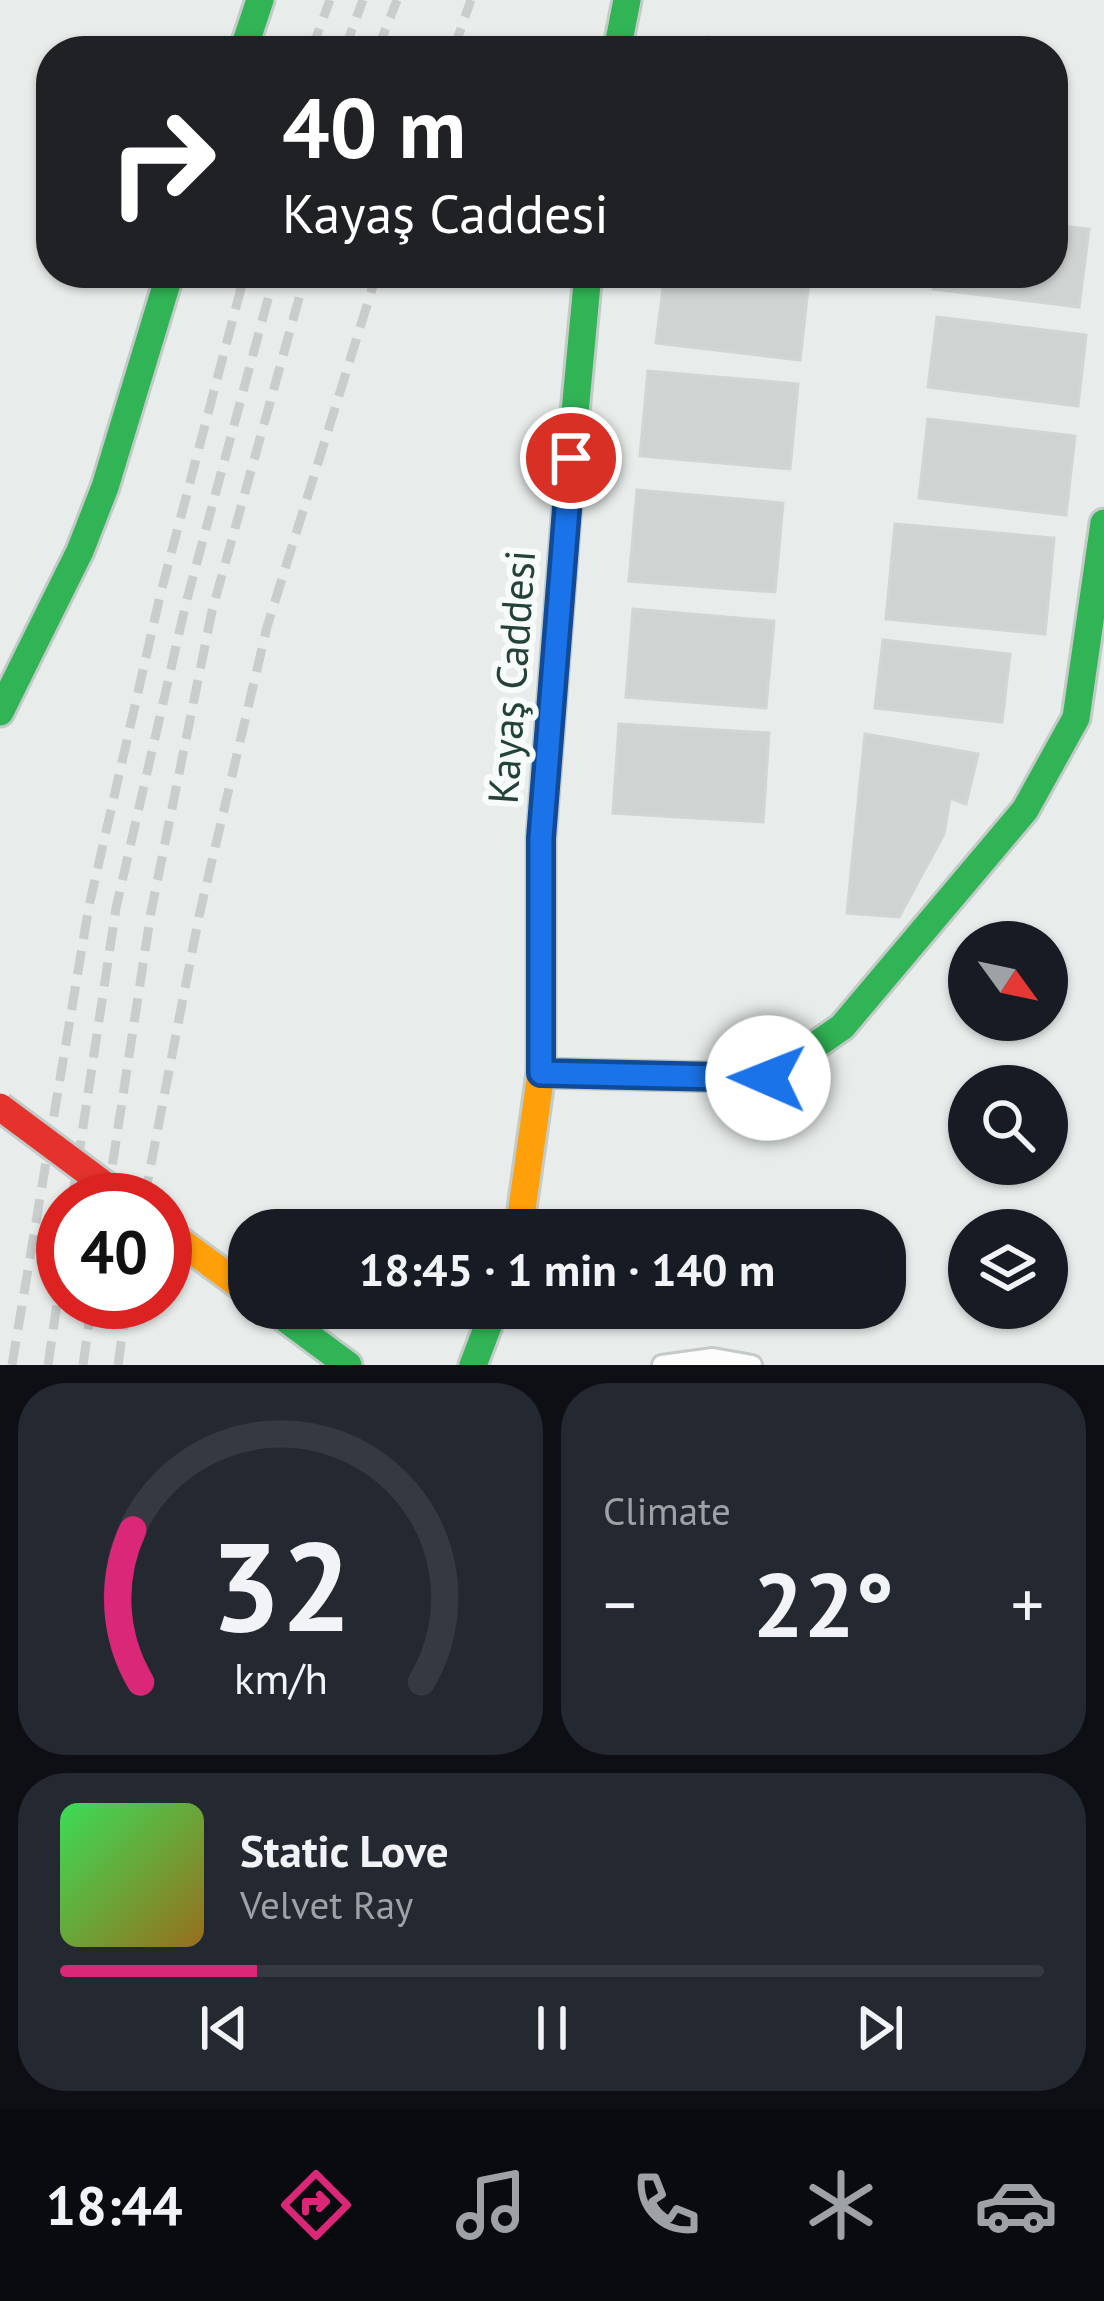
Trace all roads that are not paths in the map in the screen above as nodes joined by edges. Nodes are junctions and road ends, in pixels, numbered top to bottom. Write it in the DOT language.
graph roads {
  1 [pos="260,0"];
  2 [pos="627,0"];
  3 [pos="248,36"];
  4 [pos="620,36"];
  5 [pos="165,288"];
  6 [pos="587,288"];
  7 [pos="1104,524"];
  8 [pos="0,712"];
  9 [pos="541,1073"];
  10 [pos="0,1106"];
  11 [pos="88,1173"];
  12 [pos="523,1209"];
  13 [pos="192,1250"];
  14 [pos="228,1276"];
  15 [pos="299,1329"];
  16 [pos="487,1329"];
  17 [pos="348,1365"];
  18 [pos="473,1365"];
  19 [pos="662,1365"];
  20 [pos="752,1365"];
  1 -- 3 [label="street"];
  2 -- 4 [label="street"];
  5 -- 8 [label="street"];
  6 -- 9 [label="street, Kayaş Caddesi"];
  7 -- 9 [label="street"];
  9 -- 12 [label="street, Kayaş Caddesi"];
  10 -- 11 [label="street, bridge"];
  13 -- 14 [label="street"];
  15 -- 17 [label="street"];
  16 -- 18 [label="street"];
  19 -- 20 [label="lane"];
}
